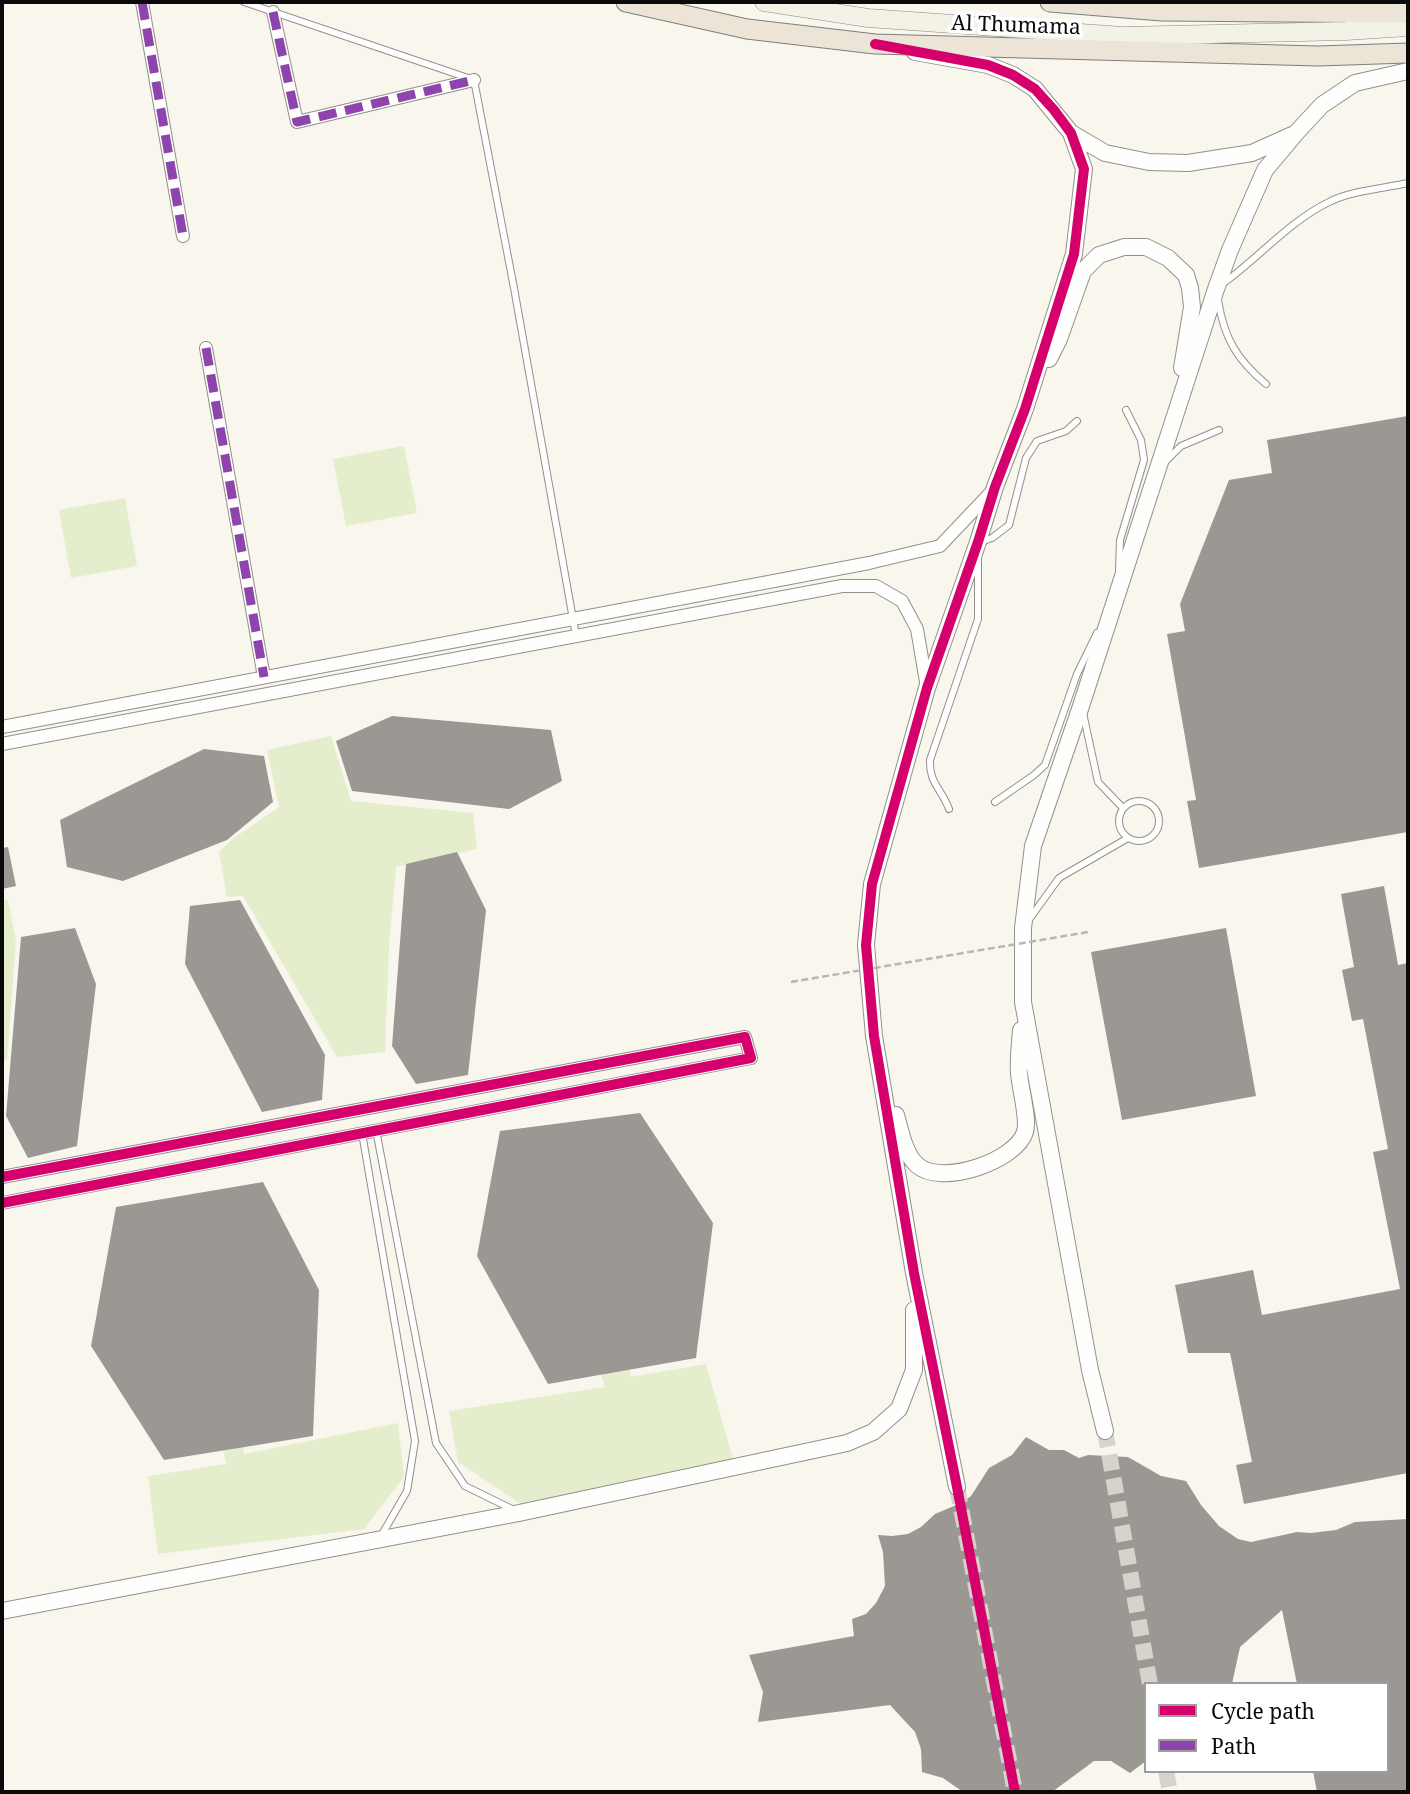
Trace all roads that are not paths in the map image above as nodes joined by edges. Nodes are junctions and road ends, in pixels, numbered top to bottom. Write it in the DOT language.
graph roads {
  1 [pos="142,2"];
  2 [pos="244,2"];
  3 [pos="626,2"];
  4 [pos="764,2"];
  5 [pos="1050,2"];
  6 [pos="273,12"];
  7 [pos="1408,13"];
  8 [pos="1408,27"];
  9 [pos="875,44"];
  10 [pos="1408,53"];
  11 [pos="1408,71"];
  12 [pos="474,80"];
  13 [pos="1071,133"];
  14 [pos="1296,133"];
  15 [pos="1408,183"];
  16 [pos="183,236"];
  17 [pos="1216,289"];
  18 [pos="206,348"];
  19 [pos="1266,384"];
  20 [pos="1182,392"];
  21 [pos="1025,409"];
  22 [pos="1126,411"];
  23 [pos="1077,421"];
  24 [pos="1219,430"];
  25 [pos="1156,472"];
  26 [pos="995,487"];
  27 [pos="978,542"];
  28 [pos="1118,590"];
  29 [pos="573,619"];
  30 [pos="576,636"];
  31 [pos="264,677"];
  32 [pos="927,688"];
  33 [pos="1082,706"];
  34 [pos="2,727"];
  35 [pos="2,744"];
  36 [pos="995,802"];
  37 [pos="1123,808"];
  38 [pos="949,809"];
  39 [pos="1128,838"];
  40 [pos="1023,928"];
  41 [pos="1023,1002"];
  42 [pos="874,1036"];
  43 [pos="376,1130"];
  44 [pos="362,1133"];
  45 [pos="2,1177"];
  46 [pos="2,1203"];
  47 [pos="914,1273"];
  48 [pos="1105,1431"];
  49 [pos="957,1487"];
  50 [pos="519,1513"];
  51 [pos="379,1540"];
  52 [pos="2,1611"];
  1 -- 16 [label="street"];
  2 -- 6 [label="lane"];
  3 -- 9 [label="main road, Al Thumama"];
  4 -- 8 [label="main road"];
  5 -- 7 [label="main road, Al Thumama"];
  6 -- 12 [label="lane"];
  6 -- 12 [label="street"];
  9 -- 10 [label="main road, Al Thumama"];
  9 -- 13 [label="street"];
  11 -- 14 [label="street"];
  12 -- 29 [label="lane"];
  13 -- 14 [label="street"];
  13 -- 21 [label="street"];
  14 -- 17 [label="street"];
  15 -- 17 [label="lane"];
  17 -- 19 [label="lane"];
  17 -- 20 [label="street"];
  18 -- 31 [label="street"];
  20 -- 21 [label="street"];
  20 -- 25 [label="street"];
  21 -- 26 [label="street"];
  22 -- 28 [label="lane"];
  23 -- 27 [label="lane"];
  24 -- 25 [label="lane"];
  25 -- 28 [label="street"];
  26 -- 27 [label="street"];
  26 -- 29 [label="street"];
  27 -- 32 [label="street"];
  27 -- 38 [label="lane"];
  28 -- 33 [label="street"];
  28 -- 36 [label="lane"];
  29 -- 30 [label="lane"];
  29 -- 31 [label="street"];
  30 -- 32 [label="street"];
  30 -- 35 [label="street"];
  31 -- 34 [label="street"];
  32 -- 42 [label="street"];
  33 -- 37 [label="lane"];
  33 -- 40 [label="street"];
  37 -- 39 [label="lane"];
  37 -- 39 [label="lane"];
  39 -- 40 [label="lane"];
  40 -- 41 [label="street"];
  41 -- 42 [label="street"];
  41 -- 48 [label="street"];
  42 -- 47 [label="street"];
  43 -- 44 [label="street"];
  43 -- 45 [label="street"];
  43 -- 50 [label="lane"];
  44 -- 46 [label="street"];
  44 -- 51 [label="lane"];
  47 -- 49 [label="street"];
  47 -- 50 [label="street"];
  50 -- 51 [label="street"];
  51 -- 52 [label="street"];
}
